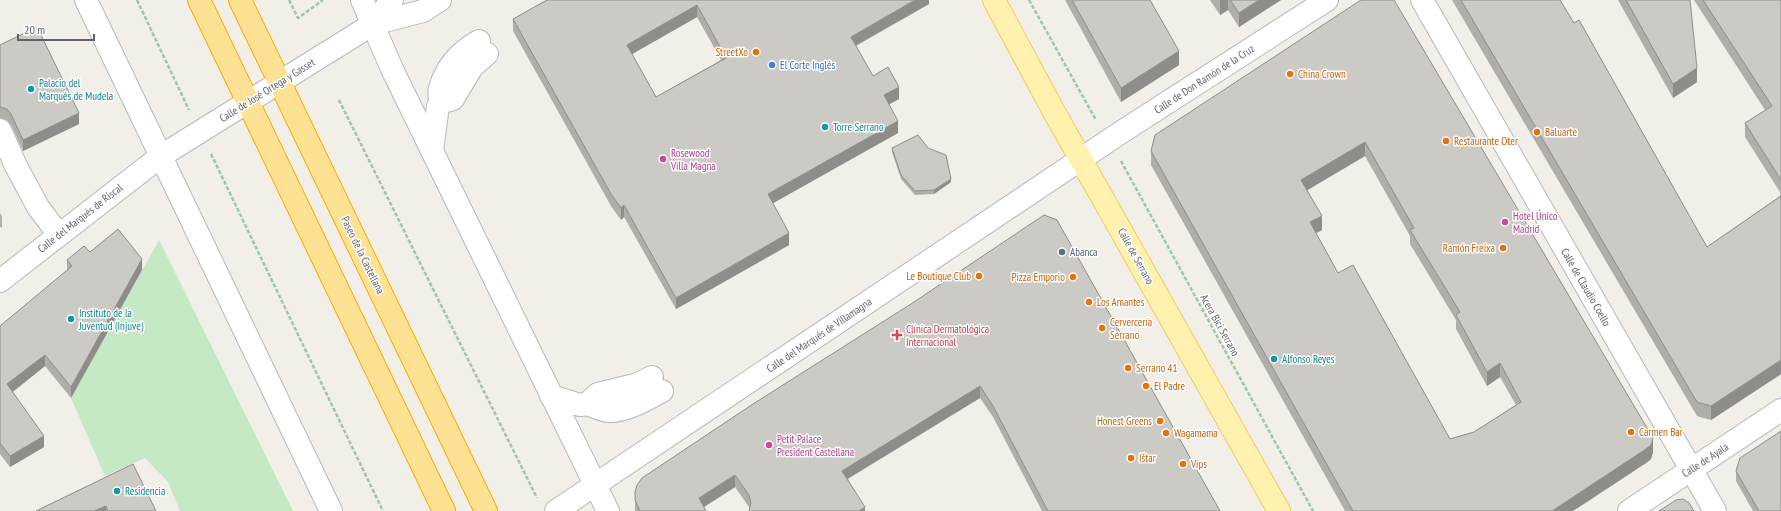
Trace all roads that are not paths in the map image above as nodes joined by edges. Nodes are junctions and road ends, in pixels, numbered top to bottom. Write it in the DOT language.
graph roads {
  1 [pos="86,0"];
  2 [pos="199,0"];
  3 [pos="240,0"];
  4 [pos="362,0"];
  5 [pos="392,0"];
  6 [pos="410,0"];
  7 [pos="440,0"];
  8 [pos="994,0"];
  9 [pos="1327,0"];
  10 [pos="1422,0"];
  11 [pos="373,24"];
  12 [pos="483,47"];
  13 [pos="280,82"];
  14 [pos="248,101"];
  15 [pos="0,130"];
  16 [pos="432,150"];
  17 [pos="161,156"];
  18 [pos="1082,159"];
  19 [pos="59,235"];
  20 [pos="0,281"];
  21 [pos="657,384"];
  22 [pos="551,396"];
  23 [pos="1781,410"];
  24 [pos="1691,469"];
  25 [pos="594,484"];
  26 [pos="548,507"];
  27 [pos="331,511"];
  28 [pos="444,511"];
  29 [pos="486,511"];
  30 [pos="589,511"];
  31 [pos="608,511"];
  32 [pos="1278,511"];
  33 [pos="1629,511"];
  34 [pos="1715,511"];
  1 -- 17 [label="street"];
  2 -- 14 [label="highway"];
  3 -- 13 [label="highway, Paseo de la Castellana"];
  4 -- 11 [label="street"];
  5 -- 11 [label="street, Calle de José Ortega y Gasset"];
  6 -- 11 [label="street"];
  7 -- 11 [label="street, Calle de José Ortega y Gasset"];
  8 -- 18 [label="main road, Calle de Serrano"];
  9 -- 18 [label="street, Calle de Don Ramón de la Cruz"];
  10 -- 24 [label="street, Calle de Claudio Coello"];
  11 -- 13 [label="street, Calle de José Ortega y Gasset"];
  11 -- 16 [label="street"];
  12 -- 16 [label="street"];
  13 -- 14 [label="street, Calle de José Ortega y Gasset"];
  13 -- 29 [label="highway, Paseo de la Castellana"];
  14 -- 17 [label="street, Calle de José Ortega y Gasset"];
  14 -- 28 [label="highway"];
  15 -- 19 [label="street"];
  16 -- 22 [label="street"];
  17 -- 19 [label="street, Calle del Marqués de Riscal"];
  17 -- 27 [label="street"];
  18 -- 25 [label="street, Calle del Marqués de Villamagna"];
  18 -- 32 [label="main road, Calle de Serrano"];
  19 -- 20 [label="street, Calle del Marqués de Riscal"];
  21 -- 22 [label="street"];
  22 -- 25 [label="street"];
  23 -- 24 [label="street, Calle de Ayala"];
  24 -- 33 [label="street, Calle de Ayala"];
  24 -- 34 [label="street, Calle de Claudio Coello"];
  25 -- 26 [label="street, Calle del Marqués de Villamagna"];
  25 -- 30 [label="street"];
  25 -- 31 [label="street"];
}
